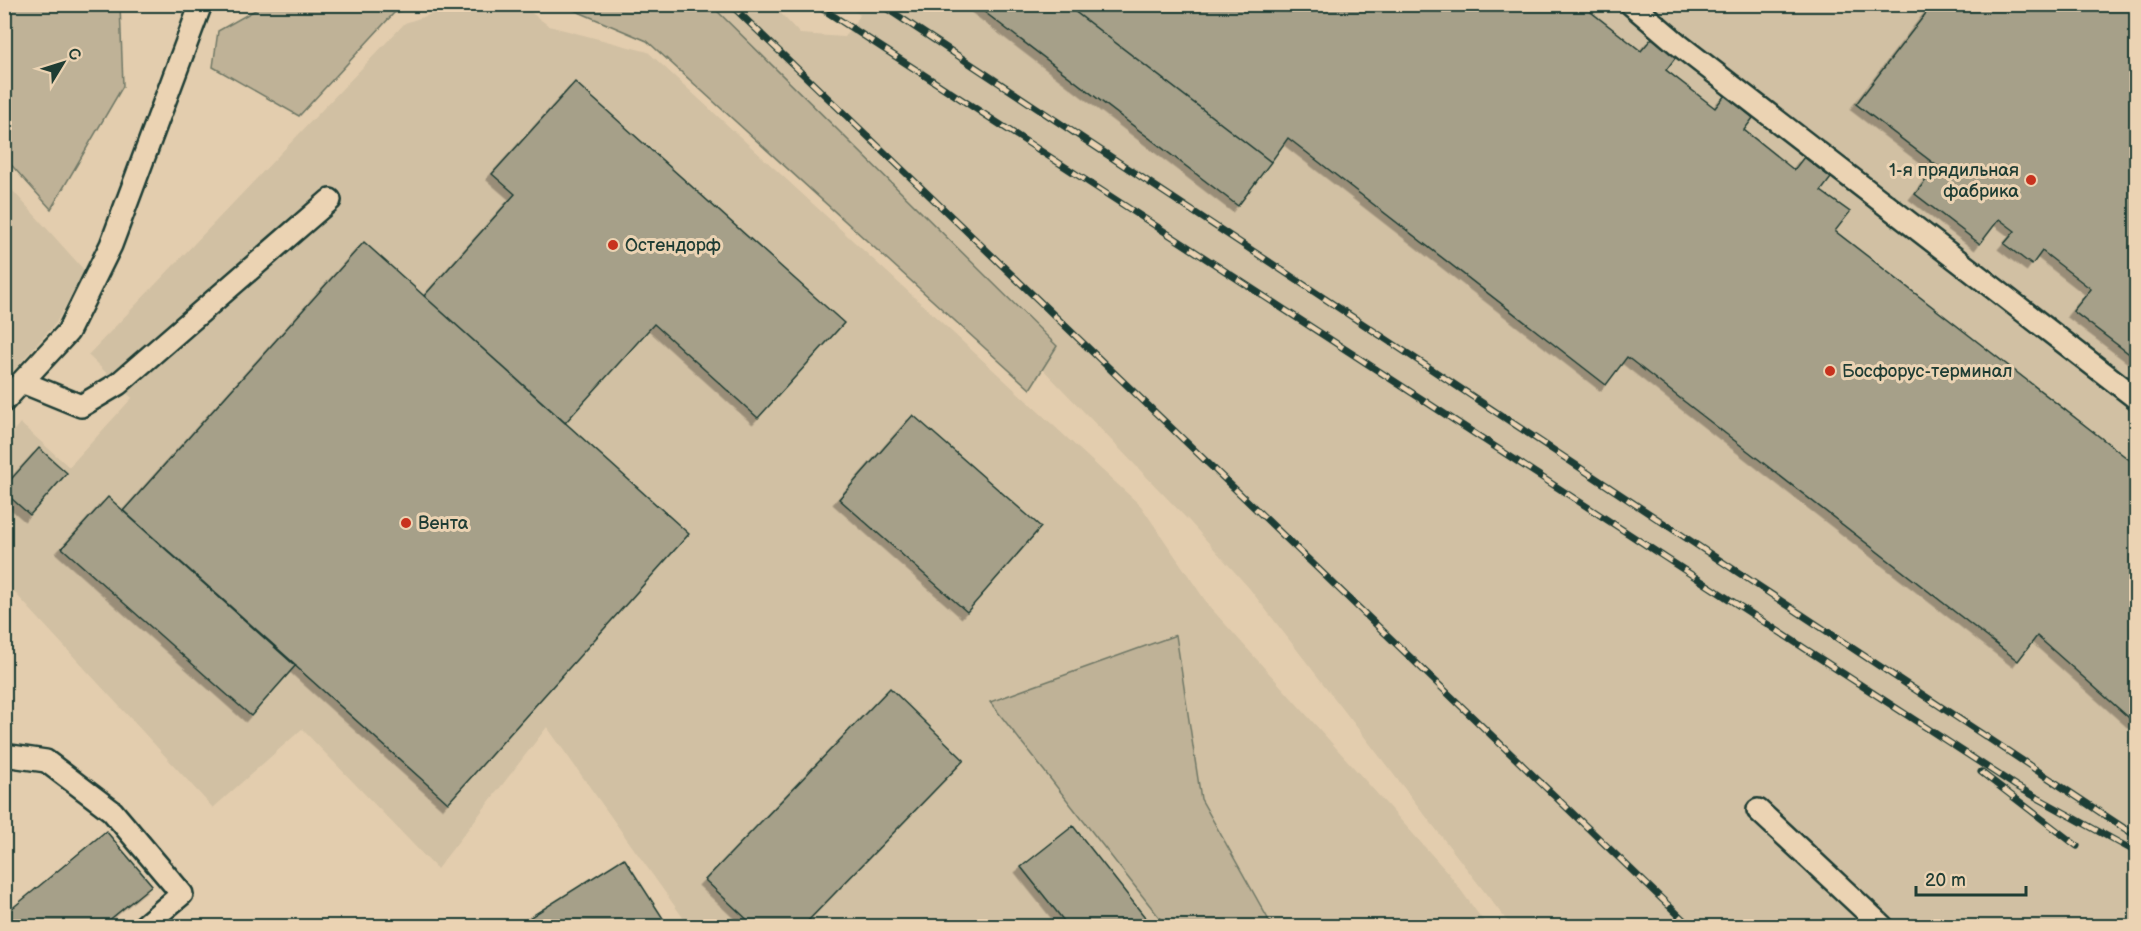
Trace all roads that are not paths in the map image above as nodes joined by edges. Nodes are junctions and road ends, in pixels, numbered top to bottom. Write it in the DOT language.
graph roads {
  1 [pos="201,4"];
  2 [pos="1631,4"];
  3 [pos="330,201"];
  4 [pos="22,382"];
  5 [pos="2136,398"];
  6 [pos="4,401"];
  7 [pos="4,754"];
  8 [pos="1758,810"];
  9 [pos="144,927"];
  10 [pos="1882,927"];
  1 -- 4 [label="lane"];
  2 -- 5 [label="lane"];
  3 -- 4 [label="lane"];
  4 -- 6 [label="lane"];
  7 -- 9 [label="lane"];
  8 -- 10 [label="lane"];
}
